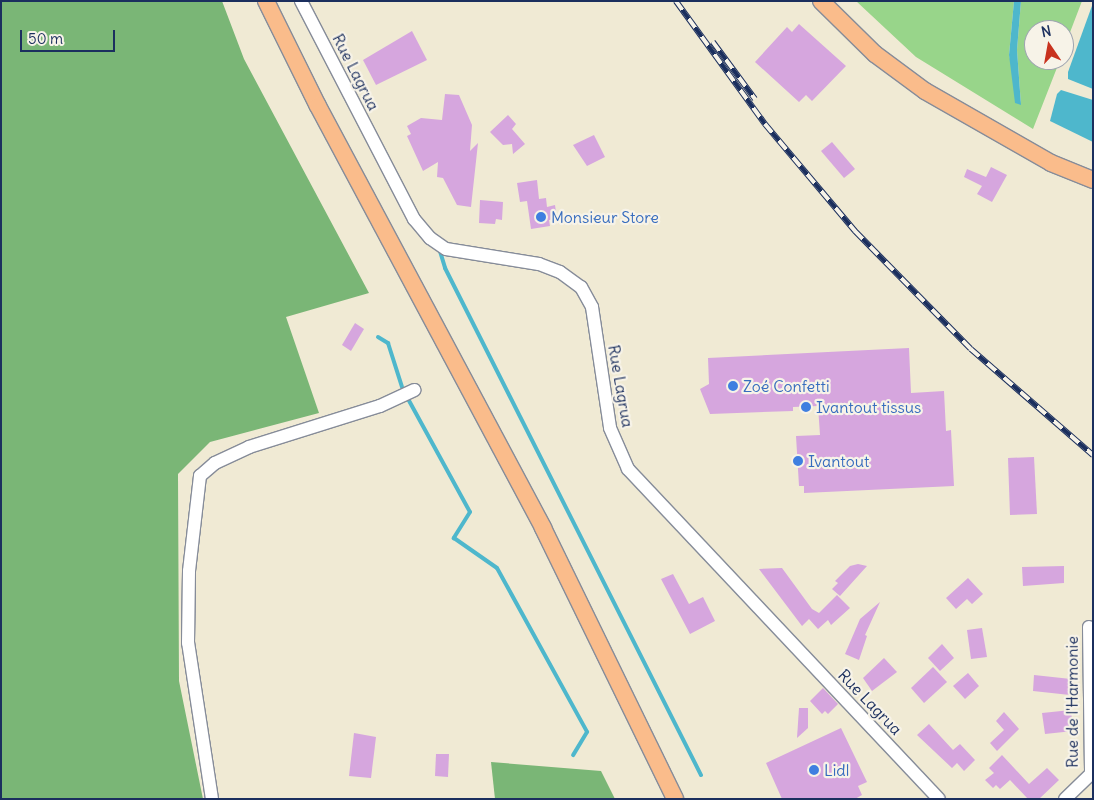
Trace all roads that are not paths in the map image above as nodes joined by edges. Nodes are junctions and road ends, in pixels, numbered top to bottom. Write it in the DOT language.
graph roads {
  1 [pos="266,1"];
  2 [pos="301,1"];
  3 [pos="821,1"];
  4 [pos="1093,180"];
  5 [pos="415,390"];
  6 [pos="1089,627"];
  7 [pos="1092,773"];
  8 [pos="212,799"];
  9 [pos="675,799"];
  10 [pos="939,799"];
  11 [pos="1065,799"];
  1 -- 9 [label="main road"];
  2 -- 10 [label="street, Rue Lagrua"];
  3 -- 4 [label="main road"];
  5 -- 8 [label="street"];
  6 -- 7 [label="street, Rue de l'Harmonie"];
  7 -- 11 [label="street, Rue de l'Harmonie"];
}
